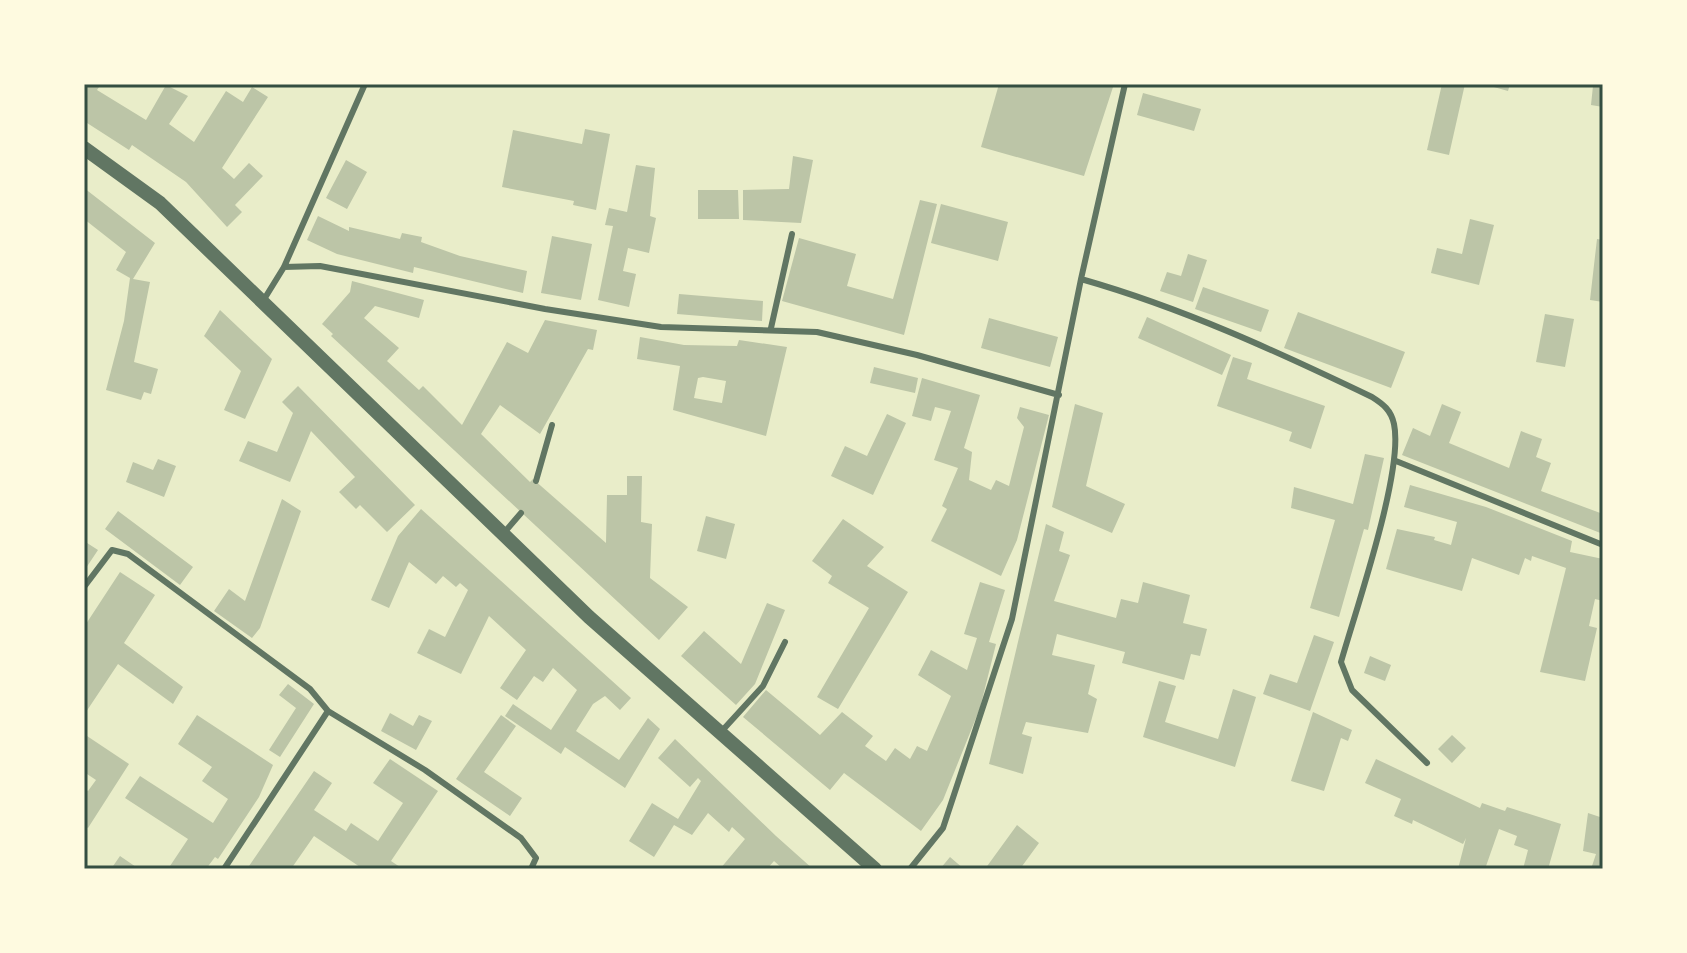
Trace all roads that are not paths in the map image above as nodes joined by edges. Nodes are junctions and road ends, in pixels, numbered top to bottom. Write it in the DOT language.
graph roads {
  1 [pos="365,84"];
  2 [pos="1125,84"];
  3 [pos="84,148"];
  4 [pos="792,234"];
  5 [pos="284,267"];
  6 [pos="1081,279"];
  7 [pos="263,302"];
  8 [pos="771,328"];
  9 [pos="1059,395"];
  10 [pos="552,425"];
  11 [pos="1396,461"];
  12 [pos="536,481"];
  13 [pos="521,513"];
  14 [pos="503,534"];
  15 [pos="1603,545"];
  16 [pos="84,587"];
  17 [pos="785,642"];
  18 [pos="328,711"];
  19 [pos="720,733"];
  20 [pos="1427,763"];
  21 [pos="224,869"];
  22 [pos="531,869"];
  23 [pos="875,869"];
  24 [pos="910,869"];
  1 -- 5 [label="lane"];
  2 -- 6 [label="lane"];
  3 -- 7 [label="street"];
  4 -- 8 [label="lane"];
  5 -- 7 [label="lane"];
  5 -- 8 [label="lane"];
  6 -- 9 [label="lane"];
  6 -- 11 [label="lane"];
  7 -- 14 [label="street"];
  8 -- 9 [label="lane"];
  9 -- 24 [label="lane"];
  10 -- 12 [label="lane"];
  11 -- 15 [label="lane"];
  11 -- 20 [label="lane"];
  13 -- 14 [label="lane"];
  14 -- 19 [label="street"];
  16 -- 18 [label="lane"];
  17 -- 19 [label="lane"];
  18 -- 21 [label="lane"];
  18 -- 22 [label="lane"];
  19 -- 23 [label="street"];
}
